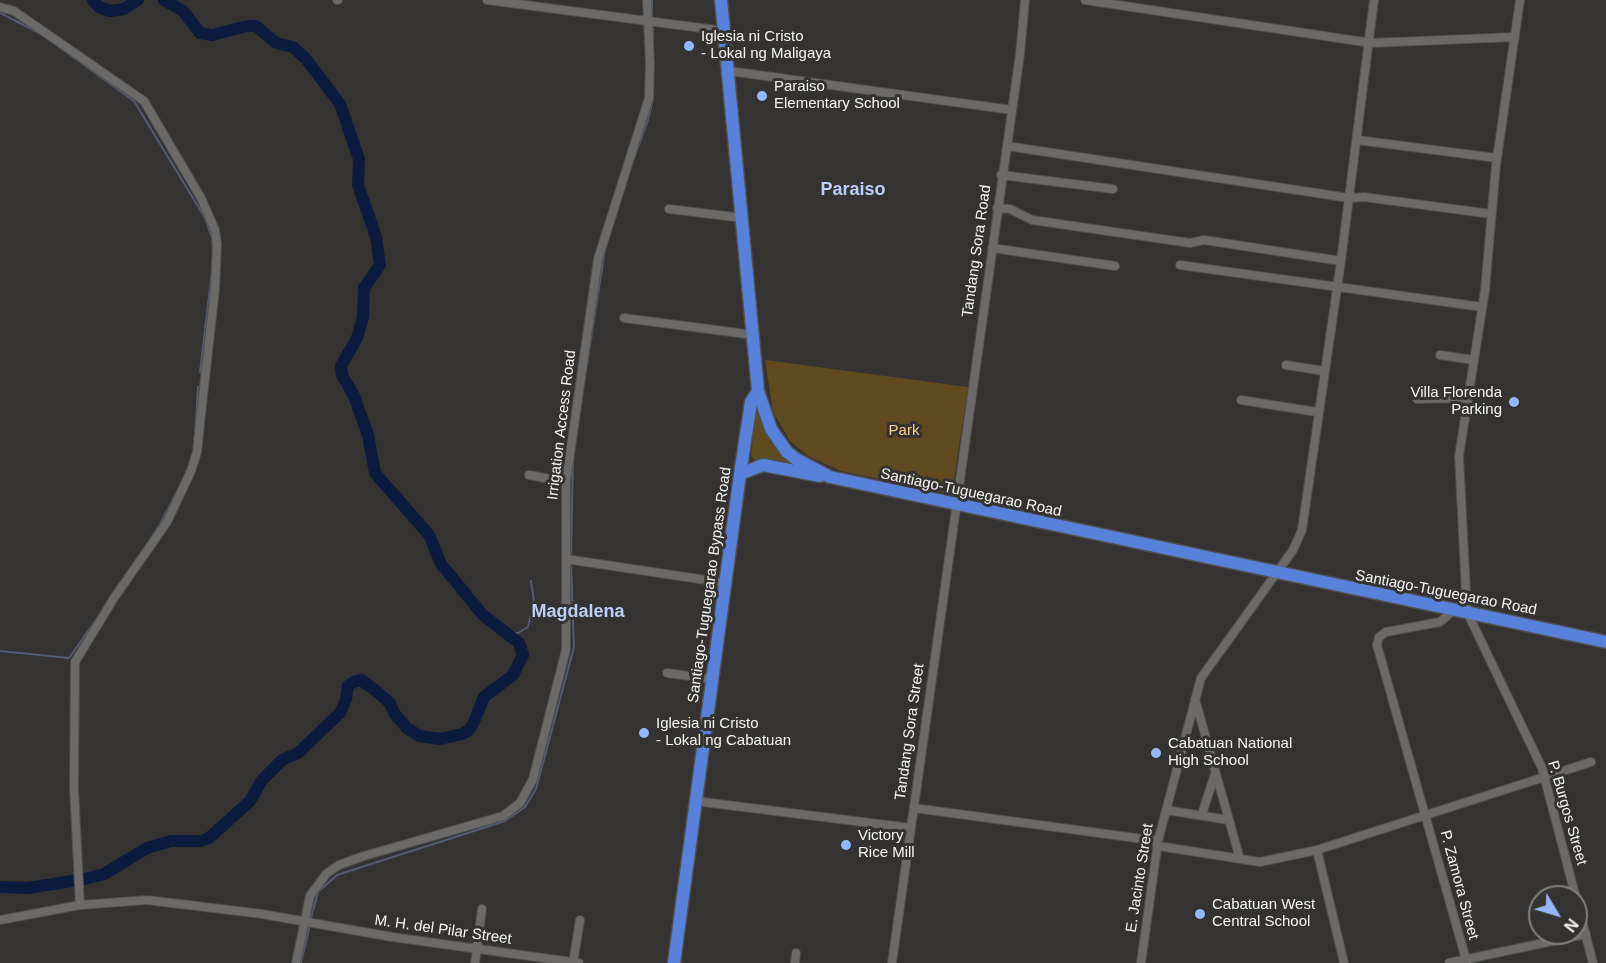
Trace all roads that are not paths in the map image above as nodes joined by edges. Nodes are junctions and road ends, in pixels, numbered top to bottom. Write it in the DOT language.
graph roads {
  1 [pos="487,0"];
  2 [pos="647,0"];
  3 [pos="721,0"];
  4 [pos="1025,0"];
  5 [pos="1085,0"];
  6 [pos="1374,0"];
  7 [pos="1520,0"];
  8 [pos="0,7"];
  9 [pos="648,22"];
  10 [pos="724,31"];
  11 [pos="1515,36"];
  12 [pos="1371,43"];
  13 [pos="729,70"];
  14 [pos="1012,110"];
  15 [pos="1357,140"];
  16 [pos="1007,146"];
  17 [pos="1497,158"];
  18 [pos="1001,175"];
  19 [pos="1113,189"];
  20 [pos="1349,198"];
  21 [pos="997,208"];
  22 [pos="669,209"];
  23 [pos="1491,214"];
  24 [pos="743,218"];
  25 [pos="992,248"];
  26 [pos="1341,261"];
  27 [pos="1180,265"];
  28 [pos="1114,266"];
  29 [pos="1337,288"];
  30 [pos="1482,307"];
  31 [pos="624,318"];
  32 [pos="754,335"];
  33 [pos="1440,355"];
  34 [pos="1473,360"];
  35 [pos="1286,366"];
  36 [pos="1324,371"];
  37 [pos="758,390"];
  38 [pos="1466,398"];
  39 [pos="1417,399"];
  40 [pos="1241,400"];
  41 [pos="1317,412"];
  42 [pos="740,474"];
  43 [pos="529,475"];
  44 [pos="830,477"];
  45 [pos="566,482"];
  46 [pos="955,505"];
  47 [pos="566,559"];
  48 [pos="1276,573"];
  49 [pos="726,583"];
  50 [pos="1454,610"];
  51 [pos="1467,612"];
  52 [pos="1606,642"];
  53 [pos="667,673"];
  54 [pos="712,679"];
  55 [pos="1195,697"];
  56 [pos="1591,762"];
  57 [pos="1215,772"];
  58 [pos="1545,777"];
  59 [pos="695,801"];
  60 [pos="914,808"];
  61 [pos="1166,810"];
  62 [pos="1202,814"];
  63 [pos="1426,815"];
  64 [pos="1229,820"];
  65 [pos="911,828"];
  66 [pos="1158,844"];
  67 [pos="1317,850"];
  68 [pos="1240,859"];
  69 [pos="1573,885"];
  70 [pos="80,905"];
  71 [pos="482,909"];
  72 [pos="0,920"];
  73 [pos="580,920"];
  74 [pos="304,923"];
  75 [pos="1588,942"];
  76 [pos="1537,945"];
  77 [pos="477,949"];
  78 [pos="796,953"];
  79 [pos="1466,961"];
  80 [pos="296,963"];
  81 [pos="475,963"];
  82 [pos="575,963"];
  83 [pos="674,963"];
  84 [pos="795,963"];
  85 [pos="892,963"];
  86 [pos="1141,963"];
  87 [pos="1344,963"];
  88 [pos="1449,963"];
  89 [pos="1593,963"];
  1 -- 9 [label="street"];
  2 -- 9 [label="street, Irrigation Access Road"];
  3 -- 10 [label="highway, Santiago-Tuguegarao Road"];
  4 -- 14 [label="street, Tandang Sora Road"];
  5 -- 12 [label="street"];
  6 -- 12 [label="street, E. Jacinto Street"];
  7 -- 11 [label="street"];
  8 -- 70 [label="street"];
  9 -- 10 [label="street"];
  9 -- 45 [label="street, Irrigation Access Road"];
  10 -- 13 [label="highway, Santiago-Tuguegarao Road"];
  11 -- 12 [label="street"];
  11 -- 17 [label="street"];
  12 -- 15 [label="street, E. Jacinto Street"];
  13 -- 14 [label="street"];
  13 -- 24 [label="highway, Santiago-Tuguegarao Road"];
  14 -- 16 [label="street, Tandang Sora Road"];
  15 -- 17 [label="street"];
  15 -- 20 [label="street, E. Jacinto Street"];
  16 -- 18 [label="street, Tandang Sora Road"];
  16 -- 20 [label="street"];
  17 -- 23 [label="street"];
  18 -- 19 [label="street"];
  18 -- 21 [label="street, Tandang Sora Road"];
  20 -- 23 [label="street"];
  20 -- 26 [label="street, E. Jacinto Street"];
  21 -- 25 [label="street, Tandang Sora Road"];
  21 -- 26 [label="street"];
  22 -- 24 [label="street"];
  23 -- 30 [label="street"];
  24 -- 32 [label="highway, Santiago-Tuguegarao Road"];
  25 -- 28 [label="street"];
  25 -- 46 [label="street, Tandang Sora Road"];
  26 -- 29 [label="street, E. Jacinto Street"];
  27 -- 29 [label="street"];
  29 -- 30 [label="street"];
  29 -- 36 [label="street, E. Jacinto Street"];
  30 -- 34 [label="street"];
  31 -- 32 [label="street"];
  32 -- 37 [label="highway, Santiago-Tuguegarao Road"];
  33 -- 34 [label="street"];
  34 -- 38 [label="street"];
  35 -- 36 [label="street"];
  36 -- 41 [label="street, E. Jacinto Street"];
  37 -- 42 [label="highway, Santiago-Tuguegarao Bypass Road"];
  37 -- 44 [label="highway, Santiago-Tuguegarao Road"];
  38 -- 39 [label="street"];
  38 -- 51 [label="street"];
  40 -- 41 [label="street"];
  41 -- 48 [label="street, E. Jacinto Street"];
  42 -- 44 [label="highway"];
  42 -- 49 [label="highway, Santiago-Tuguegarao Bypass Road"];
  43 -- 45 [label="street"];
  44 -- 46 [label="highway, Santiago-Tuguegarao Road"];
  45 -- 47 [label="street, Irrigation Access Road"];
  46 -- 48 [label="highway, Santiago-Tuguegarao Road"];
  46 -- 60 [label="street, Tandang Sora Street"];
  47 -- 49 [label="street"];
  47 -- 74 [label="street, Irrigation Access Road"];
  48 -- 50 [label="highway, Santiago-Tuguegarao Road"];
  48 -- 55 [label="street, E. Jacinto Street"];
  49 -- 54 [label="highway, Santiago-Tuguegarao Bypass Road"];
  50 -- 51 [label="highway, Santiago-Tuguegarao Road"];
  50 -- 63 [label="street, P. Zamora Street"];
  51 -- 52 [label="highway, Santiago-Tuguegarao Road"];
  51 -- 58 [label="street, P. Burgos Street"];
  53 -- 54 [label="street"];
  54 -- 59 [label="highway, Santiago-Tuguegarao Bypass Road"];
  55 -- 57 [label="street"];
  55 -- 61 [label="street, E. Jacinto Street"];
  56 -- 58 [label="street"];
  57 -- 62 [label="street"];
  57 -- 64 [label="street"];
  58 -- 63 [label="street"];
  58 -- 69 [label="street, P. Burgos Street"];
  59 -- 65 [label="street"];
  59 -- 83 [label="highway, Santiago-Tuguegarao Bypass Road"];
  60 -- 65 [label="street, Tandang Sora Street"];
  60 -- 66 [label="street"];
  61 -- 62 [label="street"];
  61 -- 66 [label="street, E. Jacinto Street"];
  62 -- 64 [label="street"];
  63 -- 67 [label="street"];
  63 -- 79 [label="street, P. Zamora Street"];
  64 -- 68 [label="street"];
  65 -- 85 [label="street, Tandang Sora Street"];
  66 -- 68 [label="street"];
  66 -- 86 [label="street, E. Jacinto Street"];
  67 -- 68 [label="street"];
  67 -- 87 [label="street"];
  70 -- 72 [label="street, M. H. del Pilar Street"];
  70 -- 74 [label="street, M. H. del Pilar Street"];
  71 -- 77 [label="street"];
  73 -- 82 [label="street"];
  74 -- 77 [label="street, M. H. del Pilar Street"];
  74 -- 80 [label="street, Irrigation Access Road"];
  75 -- 89 [label="street, P. Burgos Street"];
  76 -- 79 [label="street"];
  77 -- 81 [label="street"];
  77 -- 82 [label="street, M. H. del Pilar Street"];
  78 -- 84 [label="street"];
  79 -- 88 [label="street"];
}
